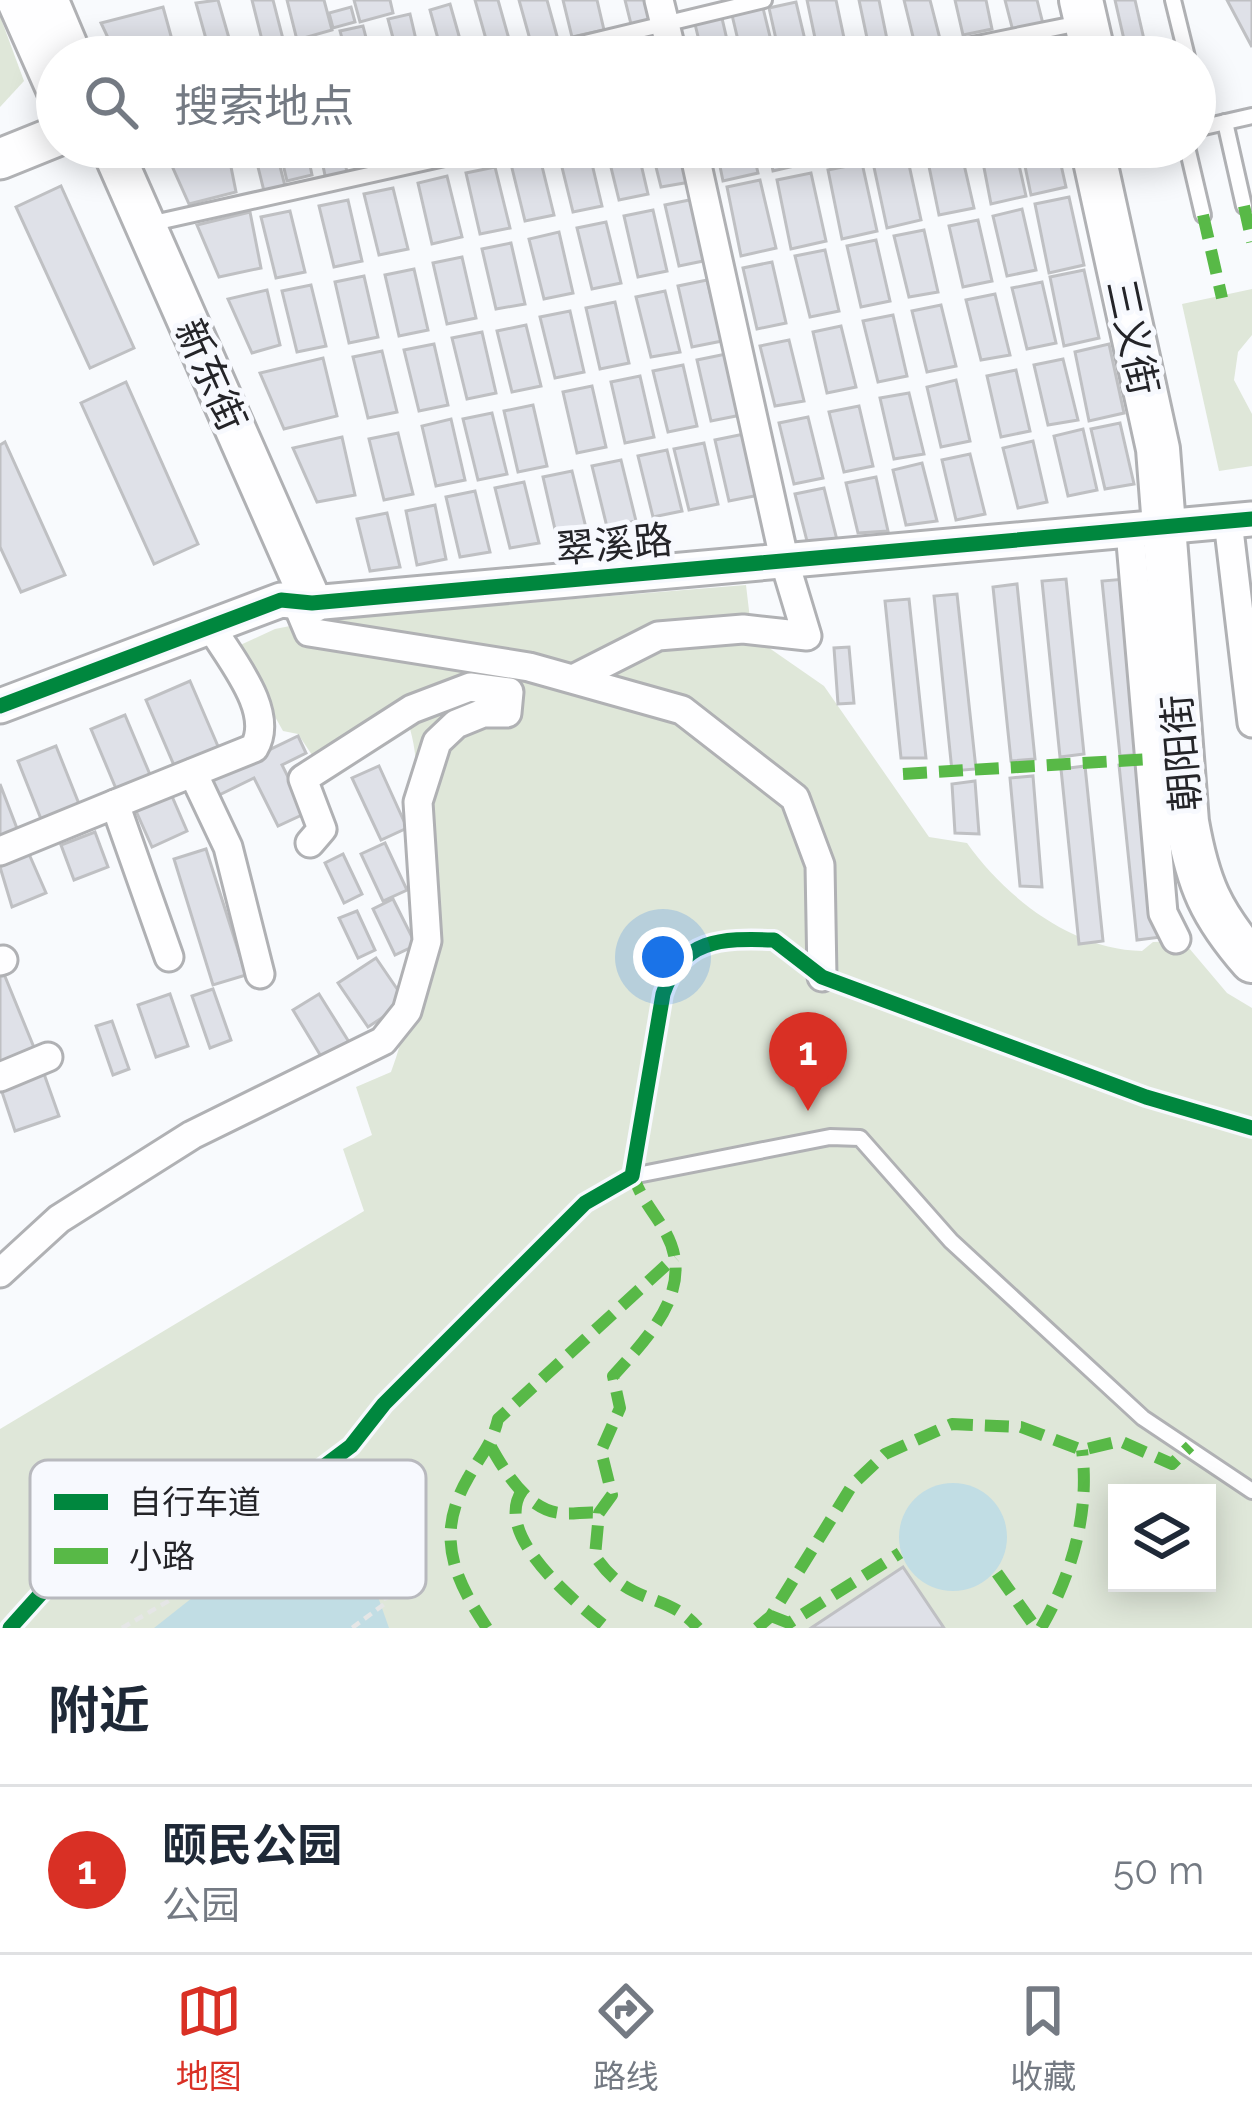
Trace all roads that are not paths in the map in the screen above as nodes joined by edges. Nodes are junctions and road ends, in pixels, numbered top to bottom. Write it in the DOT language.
graph roads {
  1 [pos="17,0"];
  2 [pos="48,0"];
  3 [pos="764,0"];
  4 [pos="1173,0"];
  5 [pos="662,11"];
  6 [pos="1069,21"];
  7 [pos="63,36"];
  8 [pos="588,36"];
  9 [pos="1004,36"];
  10 [pos="1181,36"];
  11 [pos="36,43"];
  12 [pos="1252,116"];
  13 [pos="1225,122"];
  14 [pos="1216,124"];
  15 [pos="36,144"];
  16 [pos="0,159"];
  17 [pos="110,168"];
  18 [pos="112,168"];
  19 [pos="400,168"];
  20 [pos="698,168"];
  21 [pos="1097,168"];
  22 [pos="1120,168"];
  23 [pos="1192,168"];
  24 [pos="1244,206"];
  25 [pos="1203,214"];
  26 [pos="144,225"];
  27 [pos="1193,525"];
  28 [pos="785,563"];
  29 [pos="296,601"];
  30 [pos="210,625"];
  31 [pos="577,677"];
  32 [pos="0,706"];
  33 [pos="1252,723"];
  34 [pos="194,773"];
  35 [pos="116,804"];
  36 [pos="310,844"];
  37 [pos="0,851"];
  38 [pos="1252,924"];
  39 [pos="1176,939"];
  40 [pos="169,957"];
  41 [pos="1252,962"];
  42 [pos="260,974"];
  43 [pos="822,977"];
  44 [pos="48,1057"];
  45 [pos="0,1077"];
  46 [pos="632,1176"];
  47 [pos="0,1273"];
  48 [pos="1252,1490"];
  1 -- 11 [label="main road"];
  2 -- 7 [label="main road"];
  3 -- 5 [label="lane"];
  4 -- 10 [label="lane"];
  5 -- 8 [label="lane"];
  6 -- 9 [label="lane"];
  12 -- 13 [label="lane"];
  13 -- 14 [label="lane"];
  13 -- 24 [label="lane"];
  15 -- 16 [label="main road"];
  17 -- 29 [label="main road, 新东街"];
  18 -- 26 [label="main road, 新东街"];
  19 -- 26 [label="lane"];
  20 -- 28 [label="street"];
  21 -- 27 [label="main road, 三义街"];
  22 -- 27 [label="main road, 三义街"];
  23 -- 25 [label="lane"];
  26 -- 29 [label="main road, 新东街"];
  27 -- 28 [label="street, 翠溪路"];
  27 -- 33 [label="street"];
  27 -- 38 [label="main road, 朝阳街"];
  27 -- 39 [label="street"];
  27 -- 41 [label="main road, 朝阳街"];
  28 -- 29 [label="street, 翠溪路"];
  28 -- 31 [label="street"];
  29 -- 30 [label="street, 翠溪路"];
  29 -- 31 [label="street"];
  30 -- 32 [label="street, 翠溪路"];
  30 -- 34 [label="street"];
  31 -- 43 [label="street"];
  34 -- 35 [label="street"];
  34 -- 42 [label="street"];
  35 -- 37 [label="street"];
  35 -- 40 [label="street"];
  36 -- 47 [label="street"];
  44 -- 45 [label="street"];
  46 -- 48 [label="lane"];
}
